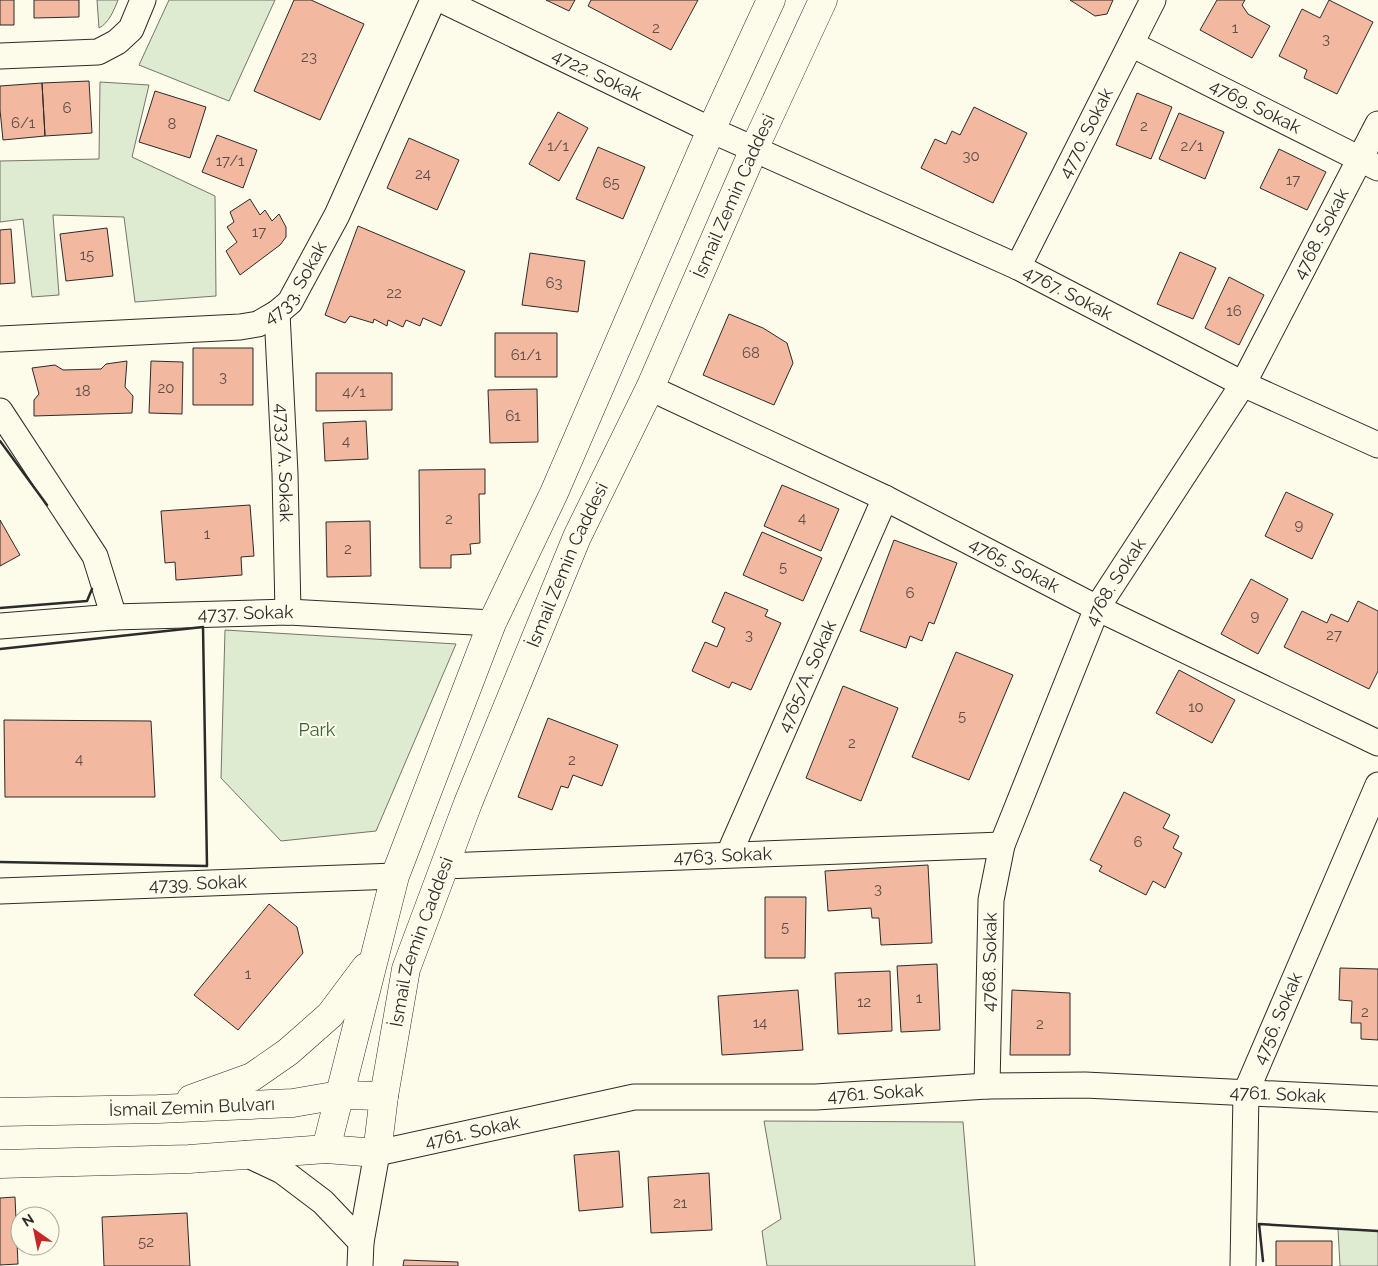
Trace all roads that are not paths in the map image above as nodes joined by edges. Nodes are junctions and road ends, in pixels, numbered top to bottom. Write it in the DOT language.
graph roads {
  1 [pos="143,0"];
  2 [pos="433,0"];
  3 [pos="442,0"];
  4 [pos="771,0"];
  5 [pos="822,0"];
  6 [pos="1153,0"];
  7 [pos="1131,44"];
  8 [pos="0,56"];
  9 [pos="1378,124"];
  10 [pos="711,130"];
  11 [pos="754,149"];
  12 [pos="1369,163"];
  13 [pos="1018,268"];
  14 [pos="277,313"];
  15 [pos="0,339"];
  16 [pos="1243,384"];
  17 [pos="650,388"];
  18 [pos="0,411"];
  19 [pos="1378,445"];
  20 [pos="885,498"];
  21 [pos="1097,608"];
  22 [pos="288,612"];
  23 [pos="114,617"];
  24 [pos="492,623"];
  25 [pos="0,626"];
  26 [pos="1378,743"];
  27 [pos="1378,785"];
  28 [pos="1002,845"];
  29 [pos="729,854"];
  30 [pos="444,866"];
  31 [pos="395,876"];
  32 [pos="0,891"];
  33 [pos="374,956"];
  34 [pos="987,1086"];
  35 [pos="1246,1092"];
  36 [pos="339,1095"];
  37 [pos="384,1096"];
  38 [pos="1378,1098"];
  39 [pos="158,1109"];
  40 [pos="0,1112"];
  41 [pos="326,1149"];
  42 [pos="377,1153"];
  43 [pos="246,1154"];
  44 [pos="0,1164"];
  45 [pos="360,1254"];
  46 [pos="1243,1266"];
  1 -- 8 [label="street"];
  2 -- 14 [label="street, 4733. Sokak"];
  3 -- 10 [label="street, 4722. Sokak"];
  4 -- 10 [label="main road"];
  5 -- 11 [label="main road, İsmail Zemin Caddesi"];
  6 -- 7 [label="street, 4770. Sokak"];
  7 -- 12 [label="street, 4769. Sokak"];
  7 -- 13 [label="street, 4770. Sokak"];
  9 -- 12 [label="street, 4768. Sokak"];
  10 -- 11 [label="street, 4722. Sokak"];
  10 -- 24 [label="main road"];
  11 -- 13 [label="street, 4767. Sokak"];
  11 -- 17 [label="main road, İsmail Zemin Caddesi"];
  12 -- 16 [label="street, 4768. Sokak"];
  13 -- 16 [label="street, 4767. Sokak"];
  14 -- 15 [label="street, 4733. Sokak"];
  14 -- 22 [label="street, 4733/A. Sokak"];
  16 -- 19 [label="street, 4767. Sokak"];
  16 -- 21 [label="street, 4768. Sokak"];
  17 -- 20 [label="street, 4765. Sokak"];
  17 -- 30 [label="main road, İsmail Zemin Caddesi"];
  18 -- 23 [label="street"];
  20 -- 21 [label="street, 4765. Sokak"];
  20 -- 29 [label="street, 4765/A. Sokak"];
  21 -- 26 [label="street, 4765. Sokak"];
  21 -- 28 [label="street, 4768. Sokak"];
  22 -- 23 [label="street, 4737. Sokak"];
  22 -- 24 [label="street, 4737. Sokak"];
  23 -- 25 [label="street, 4737. Sokak"];
  24 -- 31 [label="main road"];
  27 -- 35 [label="street, 4756. Sokak"];
  28 -- 29 [label="street, 4763. Sokak"];
  28 -- 34 [label="street, 4768. Sokak"];
  29 -- 30 [label="street, 4763. Sokak"];
  30 -- 37 [label="main road, İsmail Zemin Caddesi"];
  31 -- 32 [label="street, 4739. Sokak"];
  31 -- 33 [label="main road"];
  33 -- 36 [label="main road"];
  33 -- 39 [label="main road"];
  34 -- 35 [label="street, 4761. Sokak"];
  34 -- 42 [label="street, 4761. Sokak"];
  35 -- 38 [label="street, 4761. Sokak"];
  35 -- 46 [label="street, 4756. Sokak"];
  36 -- 37 [label="main road, İsmail Zemin Bulvarı"];
  36 -- 39 [label="main road, İsmail Zemin Bulvarı"];
  36 -- 41 [label="main road"];
  37 -- 42 [label="main road, İsmail Zemin Caddesi"];
  39 -- 40 [label="main road, İsmail Zemin Bulvarı"];
  41 -- 42 [label="main road"];
  41 -- 43 [label="main road"];
  42 -- 45 [label="street"];
  43 -- 44 [label="main road"];
  43 -- 45 [label="street"];
}
